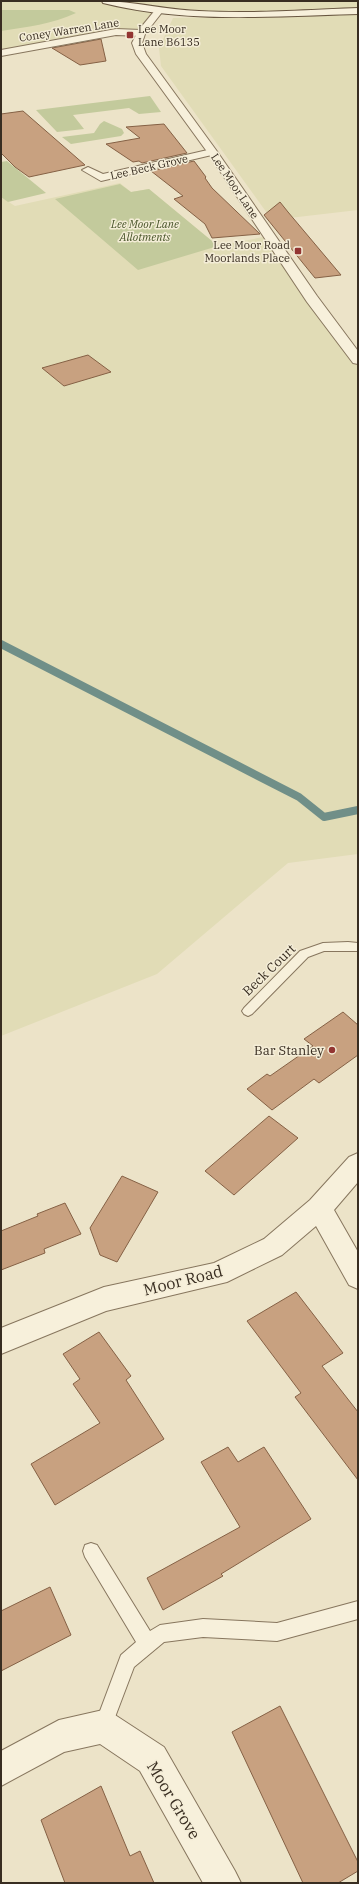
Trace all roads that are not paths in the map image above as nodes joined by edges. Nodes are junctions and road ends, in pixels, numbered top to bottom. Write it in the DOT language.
graph roads {
  1 [pos="106,1"];
  2 [pos="159,11"];
  3 [pos="358,11"];
  4 [pos="141,33"];
  5 [pos="1,53"];
  6 [pos="212,152"];
  7 [pos="88,170"];
  8 [pos="358,360"];
  9 [pos="358,948"];
  10 [pos="248,1011"];
  11 [pos="358,1164"];
  12 [pos="319,1208"];
  13 [pos="358,1277"];
  14 [pos="1,1340"];
  15 [pos="90,1551"];
  16 [pos="358,1610"];
  17 [pos="148,1645"];
  18 [pos="103,1727"];
  19 [pos="1,1769"];
  20 [pos="223,1883"];
  1 -- 2 [label="street"];
  2 -- 3 [label="street"];
  2 -- 4 [label="street"];
  4 -- 5 [label="street, Coney Warren Lane"];
  4 -- 6 [label="street, Lee Moor Lane"];
  6 -- 7 [label="street, Lee Beck Grove"];
  6 -- 8 [label="street, Lee Moor Lane"];
  9 -- 10 [label="lane, Beck Court"];
  11 -- 12 [label="street, Moor Road"];
  12 -- 13 [label="street"];
  12 -- 14 [label="street, Moor Road"];
  15 -- 17 [label="lane"];
  16 -- 17 [label="lane"];
  17 -- 18 [label="lane"];
  18 -- 19 [label="street"];
  18 -- 20 [label="street, Moor Grove"];
}
